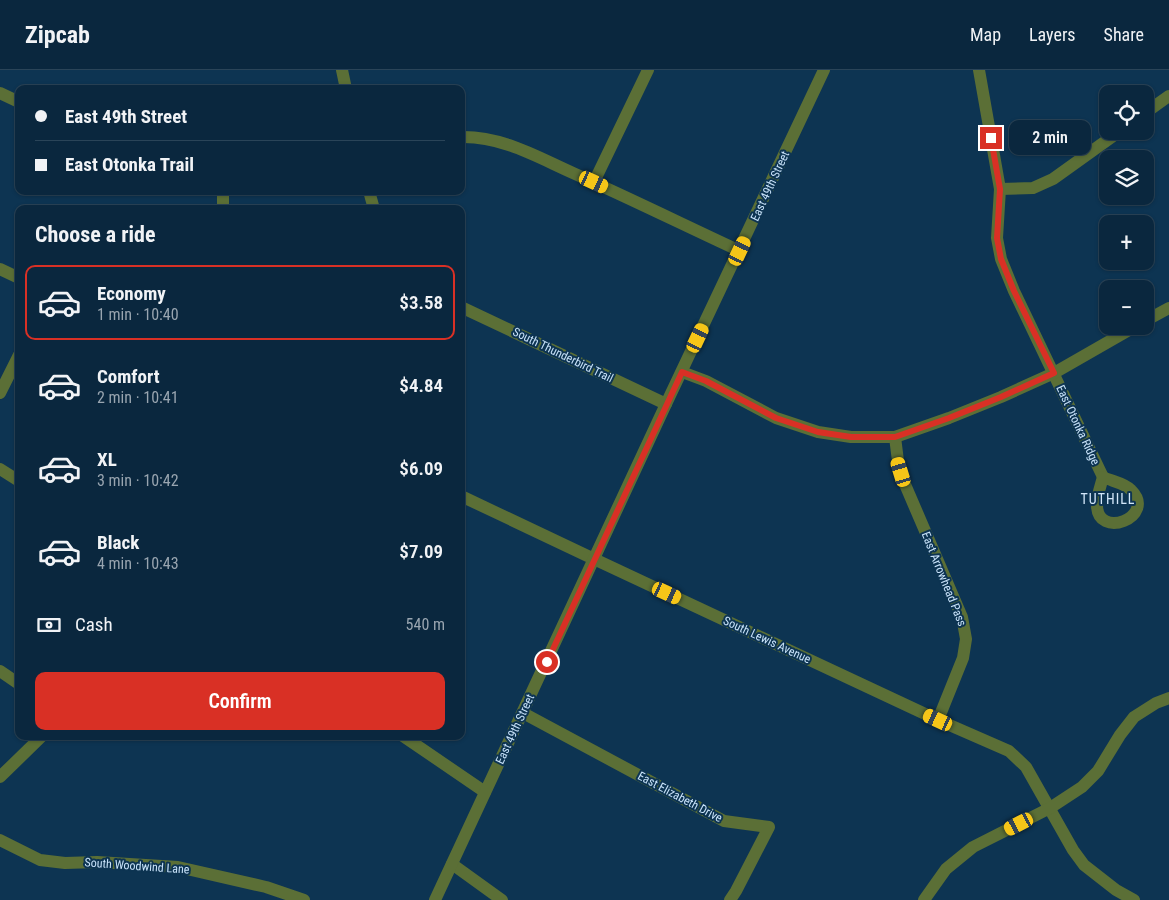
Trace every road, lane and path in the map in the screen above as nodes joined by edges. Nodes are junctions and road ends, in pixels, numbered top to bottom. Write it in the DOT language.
graph roads {
  1 [pos="342,70"];
  2 [pos="648,70"];
  3 [pos="824,70"];
  4 [pos="979,70"];
  5 [pos="345,85"];
  6 [pos="0,93"];
  7 [pos="1169,96"];
  8 [pos="15,100"];
  9 [pos="1154,107"];
  10 [pos="465,137"];
  11 [pos="1108,140"];
  12 [pos="594,182"];
  13 [pos="1000,189"];
  14 [pos="740,251"];
  15 [pos="0,269"];
  16 [pos="15,276"];
  17 [pos="465,308"];
  18 [pos="1169,308"];
  19 [pos="1154,316"];
  20 [pos="1120,335"];
  21 [pos="15,363"];
  22 [pos="682,372"];
  23 [pos="1054,373"];
  24 [pos="0,394"];
  25 [pos="666,404"];
  26 [pos="895,437"];
  27 [pos="0,469"];
  28 [pos="1103,477"];
  29 [pos="15,478"];
  30 [pos="465,498"];
  31 [pos="594,559"];
  32 [pos="0,671"];
  33 [pos="15,681"];
  34 [pos="1169,698"];
  35 [pos="523,713"];
  36 [pos="938,720"];
  37 [pos="38,740"];
  38 [pos="409,740"];
  39 [pos="0,777"];
  40 [pos="485,792"];
  41 [pos="1050,808"];
  42 [pos="0,840"];
  43 [pos="452,864"];
  44 [pos="304,900"];
  45 [pos="435,900"];
  46 [pos="502,900"];
  47 [pos="730,900"];
  48 [pos="924,900"];
  49 [pos="1134,900"];
  1 -- 5 [label="street"];
  2 -- 12 [label="street"];
  3 -- 14 [label="street, East 49th Street"];
  4 -- 13 [label="street, East Otonka Ridge"];
  6 -- 8 [label="street"];
  7 -- 9 [label="street"];
  10 -- 12 [label="street"];
  11 -- 13 [label="street"];
  12 -- 14 [label="street"];
  13 -- 23 [label="street, East Otonka Ridge"];
  14 -- 22 [label="street, East 49th Street"];
  15 -- 16 [label="street"];
  17 -- 25 [label="street, South Thunderbird Trail"];
  18 -- 19 [label="street"];
  20 -- 23 [label="street"];
  21 -- 24 [label="street"];
  22 -- 25 [label="street, East 49th Street"];
  22 -- 26 [label="street"];
  23 -- 26 [label="street"];
  23 -- 28 [label="street, East Otonka Ridge"];
  25 -- 31 [label="street, East 49th Street"];
  26 -- 36 [label="street, East Arrowhead Pass"];
  27 -- 29 [label="street"];
  30 -- 31 [label="street, South Lewis Avenue"];
  31 -- 35 [label="street, East 49th Street"];
  31 -- 36 [label="street, South Lewis Avenue"];
  32 -- 33 [label="street"];
  34 -- 41 [label="street"];
  35 -- 40 [label="street, East 49th Street"];
  35 -- 47 [label="street, East Elizabeth Drive"];
  36 -- 41 [label="street, South Lewis Avenue"];
  37 -- 39 [label="street"];
  38 -- 40 [label="street"];
  40 -- 43 [label="street, East 49th Street"];
  41 -- 48 [label="street"];
  41 -- 49 [label="street, South Lewis Avenue"];
  42 -- 44 [label="street, South Woodwind Lane"];
  43 -- 45 [label="street, East 49th Street"];
  43 -- 46 [label="street"];
}
